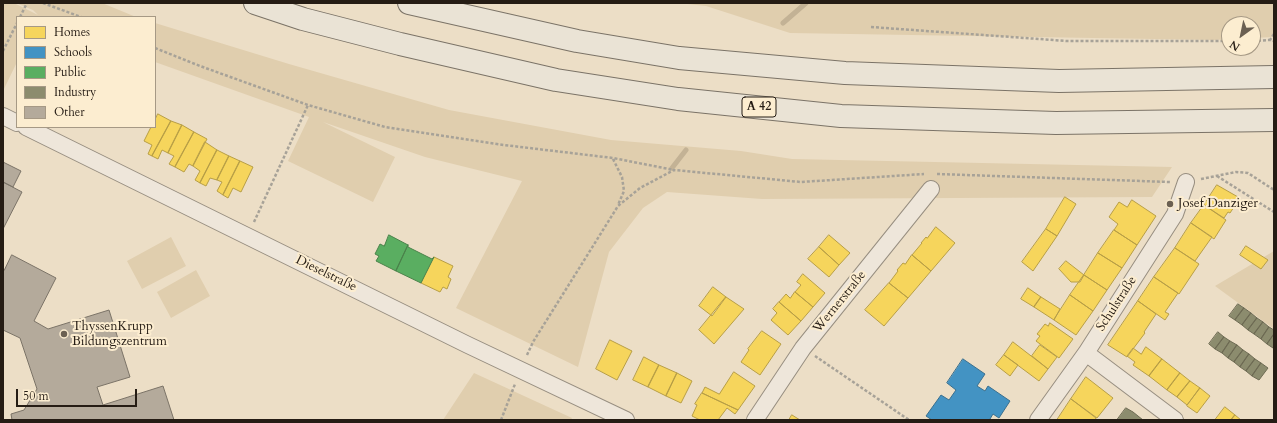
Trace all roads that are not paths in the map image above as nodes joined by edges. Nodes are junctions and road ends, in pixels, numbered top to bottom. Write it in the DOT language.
graph roads {
  1 [pos="255,3"];
  2 [pos="409,3"];
  3 [pos="1274,77"];
  4 [pos="3,116"];
  5 [pos="1274,120"];
  6 [pos="16,122"];
  7 [pos="28,128"];
  8 [pos="932,179"];
  9 [pos="1186,182"];
  10 [pos="1086,352"];
  11 [pos="626,420"];
  12 [pos="755,420"];
  13 [pos="1038,420"];
  14 [pos="1175,420"];
  1 -- 5 [label="highway, A 42"];
  2 -- 3 [label="highway"];
  4 -- 6 [label="street"];
  7 -- 11 [label="street, Dieselstraße"];
  8 -- 12 [label="street, Wernerstraße"];
  9 -- 10 [label="street, Schulstraße"];
  10 -- 13 [label="street, Schulstraße"];
  10 -- 14 [label="street"];
}
